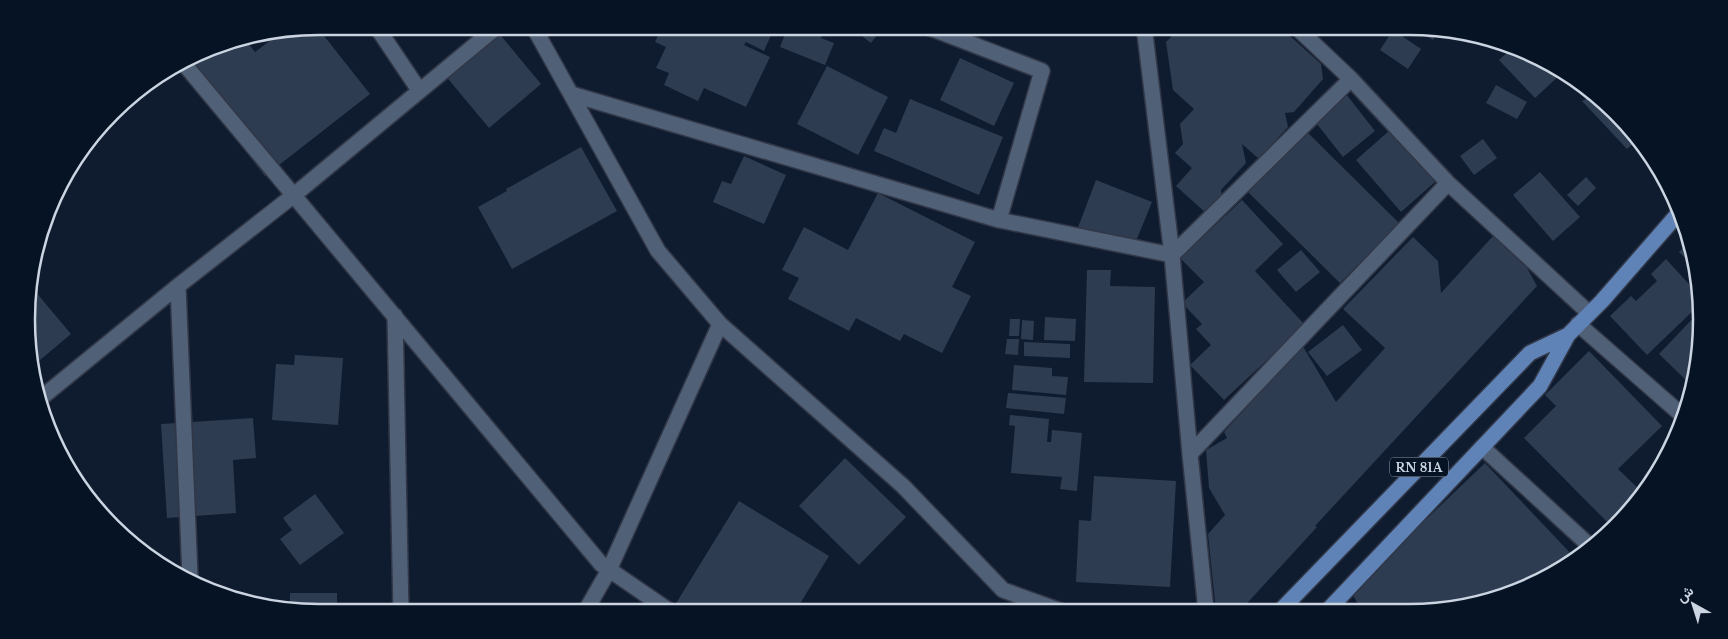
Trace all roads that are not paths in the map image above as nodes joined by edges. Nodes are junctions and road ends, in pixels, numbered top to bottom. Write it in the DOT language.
graph roads {
  1 [pos="382,35"];
  2 [pos="487,35"];
  3 [pos="538,35"];
  4 [pos="948,35"];
  5 [pos="1145,35"];
  6 [pos="1305,35"];
  7 [pos="187,68"];
  8 [pos="1351,79"];
  9 [pos="419,90"];
  10 [pos="571,94"];
  11 [pos="1448,183"];
  12 [pos="294,195"];
  13 [pos="1674,218"];
  14 [pos="999,220"];
  15 [pos="1172,256"];
  16 [pos="178,286"];
  17 [pos="395,316"];
  18 [pos="1584,319"];
  19 [pos="720,324"];
  20 [pos="1568,335"];
  21 [pos="45,394"];
  22 [pos="1678,411"];
  23 [pos="1482,447"];
  24 [pos="1190,454"];
  25 [pos="1586,542"];
  26 [pos="609,570"];
  27 [pos="190,573"];
  28 [pos="401,604"];
  29 [pos="590,604"];
  30 [pos="659,604"];
  31 [pos="1041,604"];
  32 [pos="1205,604"];
  33 [pos="1287,604"];
  34 [pos="1334,604"];
  1 -- 9 [label="street"];
  2 -- 9 [label="street"];
  3 -- 10 [label="street"];
  4 -- 14 [label="street"];
  5 -- 15 [label="street"];
  6 -- 8 [label="street"];
  7 -- 12 [label="street"];
  8 -- 11 [label="street"];
  8 -- 15 [label="street"];
  9 -- 12 [label="street"];
  10 -- 14 [label="street"];
  10 -- 19 [label="street"];
  11 -- 18 [label="street"];
  11 -- 24 [label="street"];
  12 -- 16 [label="street"];
  12 -- 17 [label="street"];
  13 -- 18 [label="main road, RN 81A"];
  14 -- 15 [label="street"];
  15 -- 24 [label="street"];
  16 -- 21 [label="street"];
  16 -- 27 [label="street"];
  17 -- 26 [label="street"];
  17 -- 28 [label="street"];
  18 -- 20 [label="main road, RN 81A"];
  18 -- 22 [label="street"];
  19 -- 26 [label="street"];
  19 -- 31 [label="street"];
  20 -- 23 [label="main road, RN 81A"];
  20 -- 33 [label="main road, RN 81A"];
  23 -- 25 [label="street"];
  23 -- 34 [label="main road, RN 81A"];
  24 -- 32 [label="street"];
  26 -- 29 [label="street"];
  26 -- 30 [label="street"];
}
